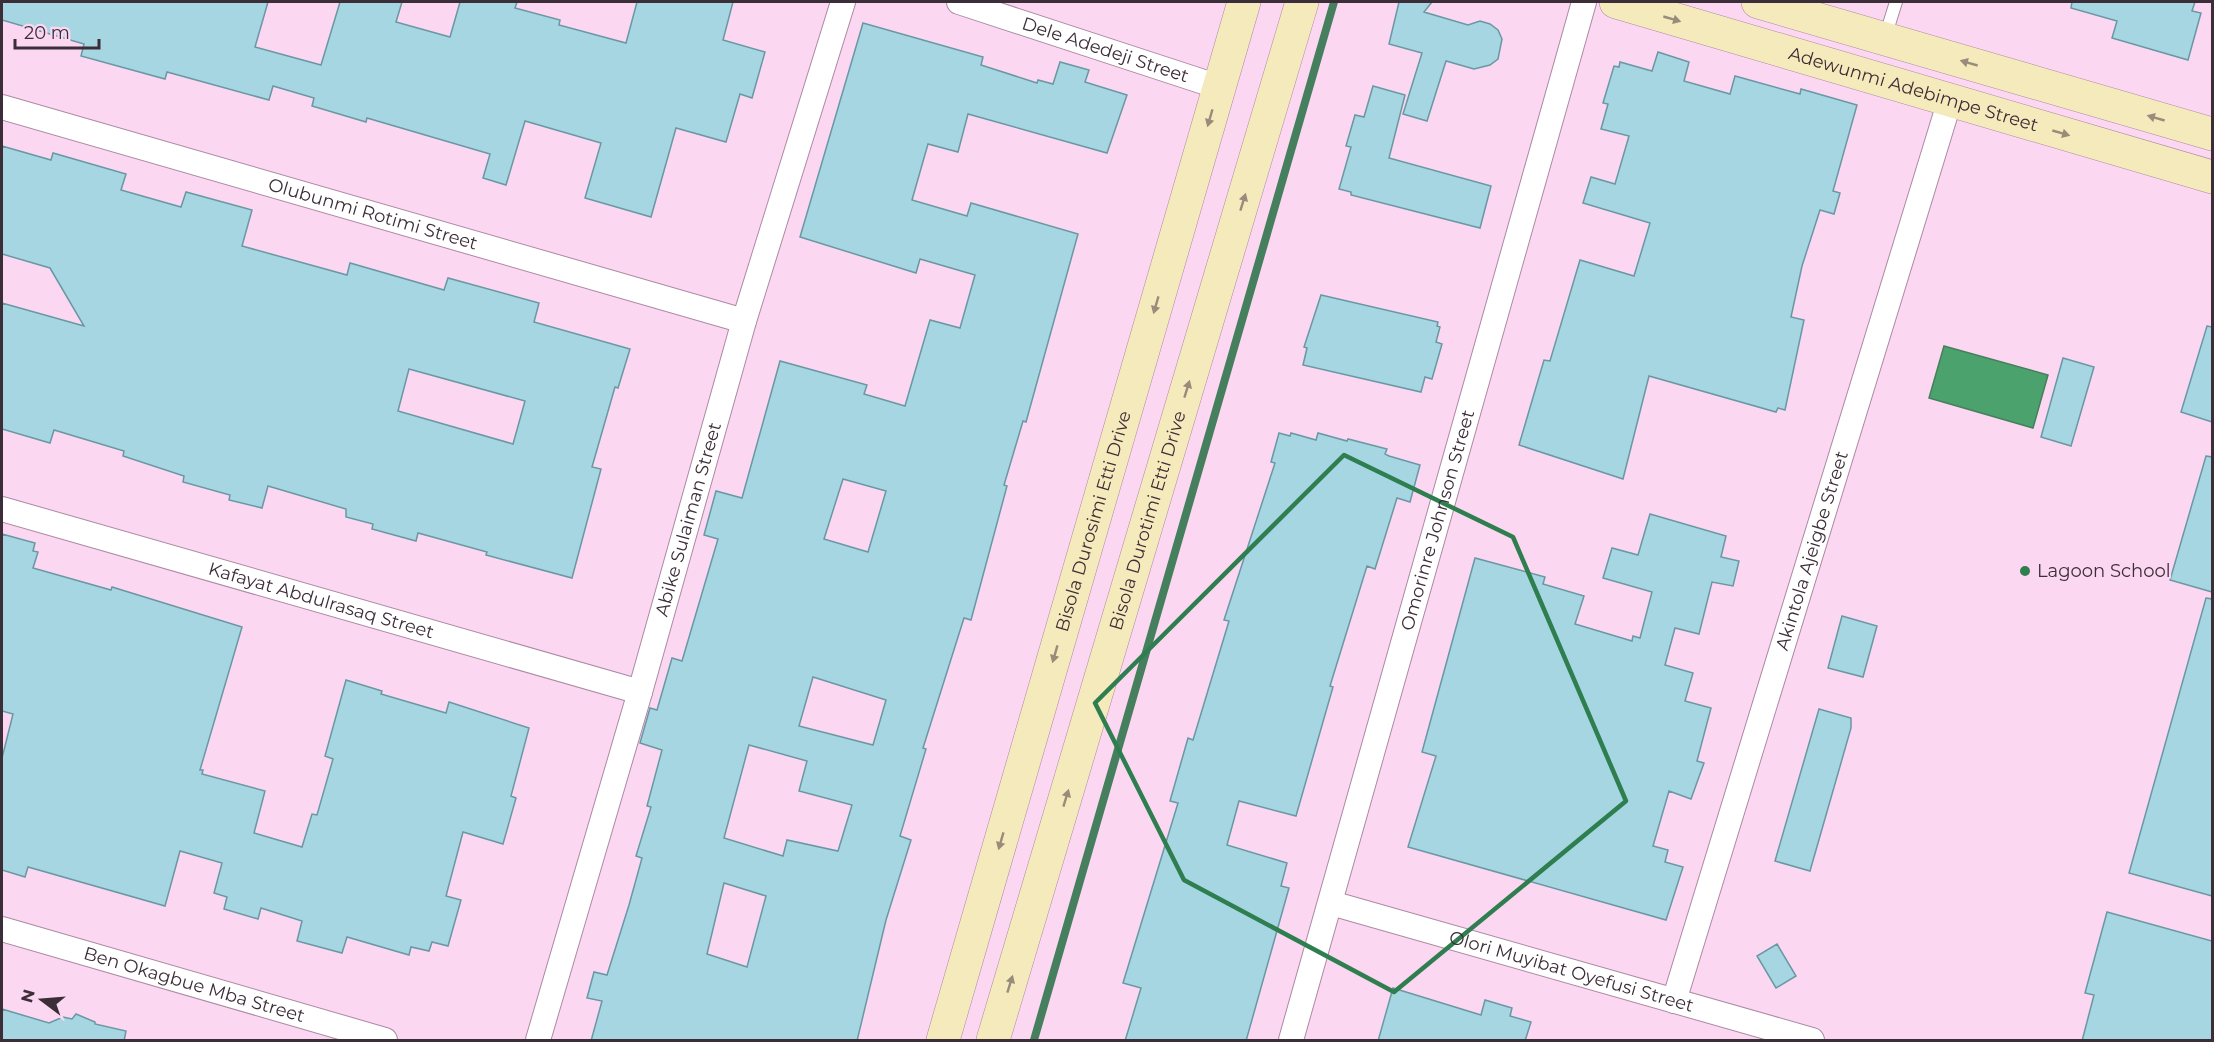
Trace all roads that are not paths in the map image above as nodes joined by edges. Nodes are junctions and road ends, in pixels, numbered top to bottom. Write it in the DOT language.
graph roads {
  1 [pos="843,2"];
  2 [pos="959,2"];
  3 [pos="1244,2"];
  4 [pos="1302,2"];
  5 [pos="1584,2"];
  6 [pos="1616,2"];
  7 [pos="1758,2"];
  8 [pos="1896,2"];
  9 [pos="1885,38"];
  10 [pos="1219,87"];
  11 [pos="1950,100"];
  12 [pos="2,107"];
  13 [pos="2212,134"];
  14 [pos="2212,177"];
  15 [pos="744,321"];
  16 [pos="2,509"];
  17 [pos="640,692"];
  18 [pos="1331,903"];
  19 [pos="2,929"];
  20 [pos="1674,1001"];
  21 [pos="385,1041"];
  22 [pos="538,1041"];
  23 [pos="943,1041"];
  24 [pos="993,1041"];
  25 [pos="1291,1041"];
  26 [pos="1812,1041"];
  1 -- 15 [label="street, Abike Sulaiman Street"];
  2 -- 10 [label="street, Dele Adedeji Street"];
  3 -- 10 [label="main road, Bisola Durosimi Etti Drive"];
  24 -- 4 [label="main road, Bisola Durotimi Etti Drive, one-way"];
  5 -- 18 [label="street, Omorinre Johnson Street"];
  6 -- 11 [label="main road, Adewunmi Adebimpe Street, one-way"];
  7 -- 9 [label="main road"];
  8 -- 9 [label="lane"];
  13 -- 9 [label="main road, one-way"];
  10 -- 23 [label="main road, Bisola Durosimi Etti Drive, one-way"];
  11 -- 14 [label="main road, Adewunmi Adebimpe Street, one-way"];
  11 -- 20 [label="street, Akintola Ajeigbe Street"];
  12 -- 15 [label="street, Olubunmi Rotimi Street"];
  15 -- 17 [label="street, Abike Sulaiman Street"];
  16 -- 17 [label="street, Kafayat Abdulrasaq Street"];
  17 -- 22 [label="street, Abike Sulaiman Street"];
  18 -- 20 [label="street, Olori Muyibat Oyefusi Street"];
  18 -- 25 [label="street, Omorinre Johnson Street"];
  19 -- 21 [label="street, Ben Okagbue Mba Street"];
  20 -- 26 [label="street, Olori Muyibat Oyefusi Street"];
}
